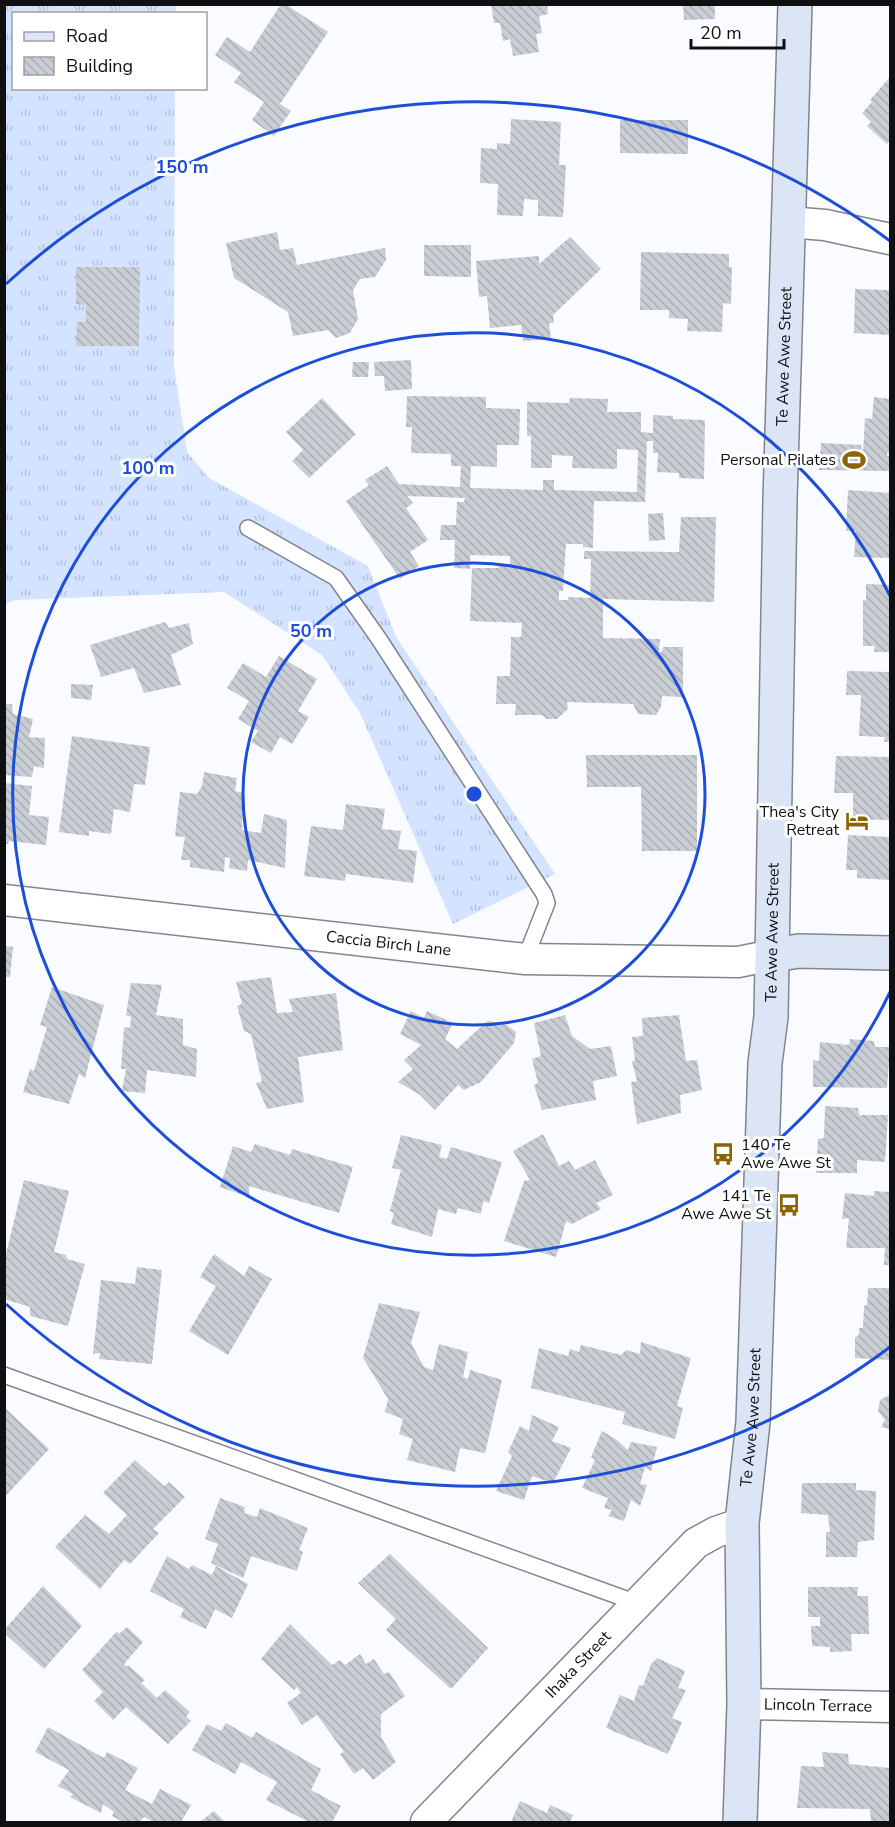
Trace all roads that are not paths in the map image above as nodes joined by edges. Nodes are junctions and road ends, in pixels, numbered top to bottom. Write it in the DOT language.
graph roads {
  1 [pos="795,4"];
  2 [pos="789,222"];
  3 [pos="891,239"];
  4 [pos="248,528"];
  5 [pos="4,900"];
  6 [pos="891,953"];
  7 [pos="773,955"];
  8 [pos="525,959"];
  9 [pos="4,1375"];
  10 [pos="742,1523"];
  11 [pos="637,1603"];
  12 [pos="744,1704"];
  13 [pos="891,1707"];
  14 [pos="426,1822"];
  15 [pos="740,1822"];
  1 -- 2 [label="main road, Te Awe Awe Street"];
  2 -- 3 [label="street"];
  2 -- 7 [label="main road, Te Awe Awe Street"];
  4 -- 8 [label="lane"];
  5 -- 8 [label="street, Caccia Birch Lane"];
  6 -- 7 [label="main road"];
  7 -- 8 [label="street, Caccia Birch Lane"];
  7 -- 10 [label="main road, Te Awe Awe Street"];
  9 -- 11 [label="lane"];
  10 -- 11 [label="street, Ihaka Street"];
  10 -- 12 [label="main road, Te Awe Awe Street"];
  11 -- 14 [label="street, Ihaka Street"];
  12 -- 13 [label="street, Lincoln Terrace"];
  12 -- 15 [label="main road, Te Awe Awe Street"];
}
